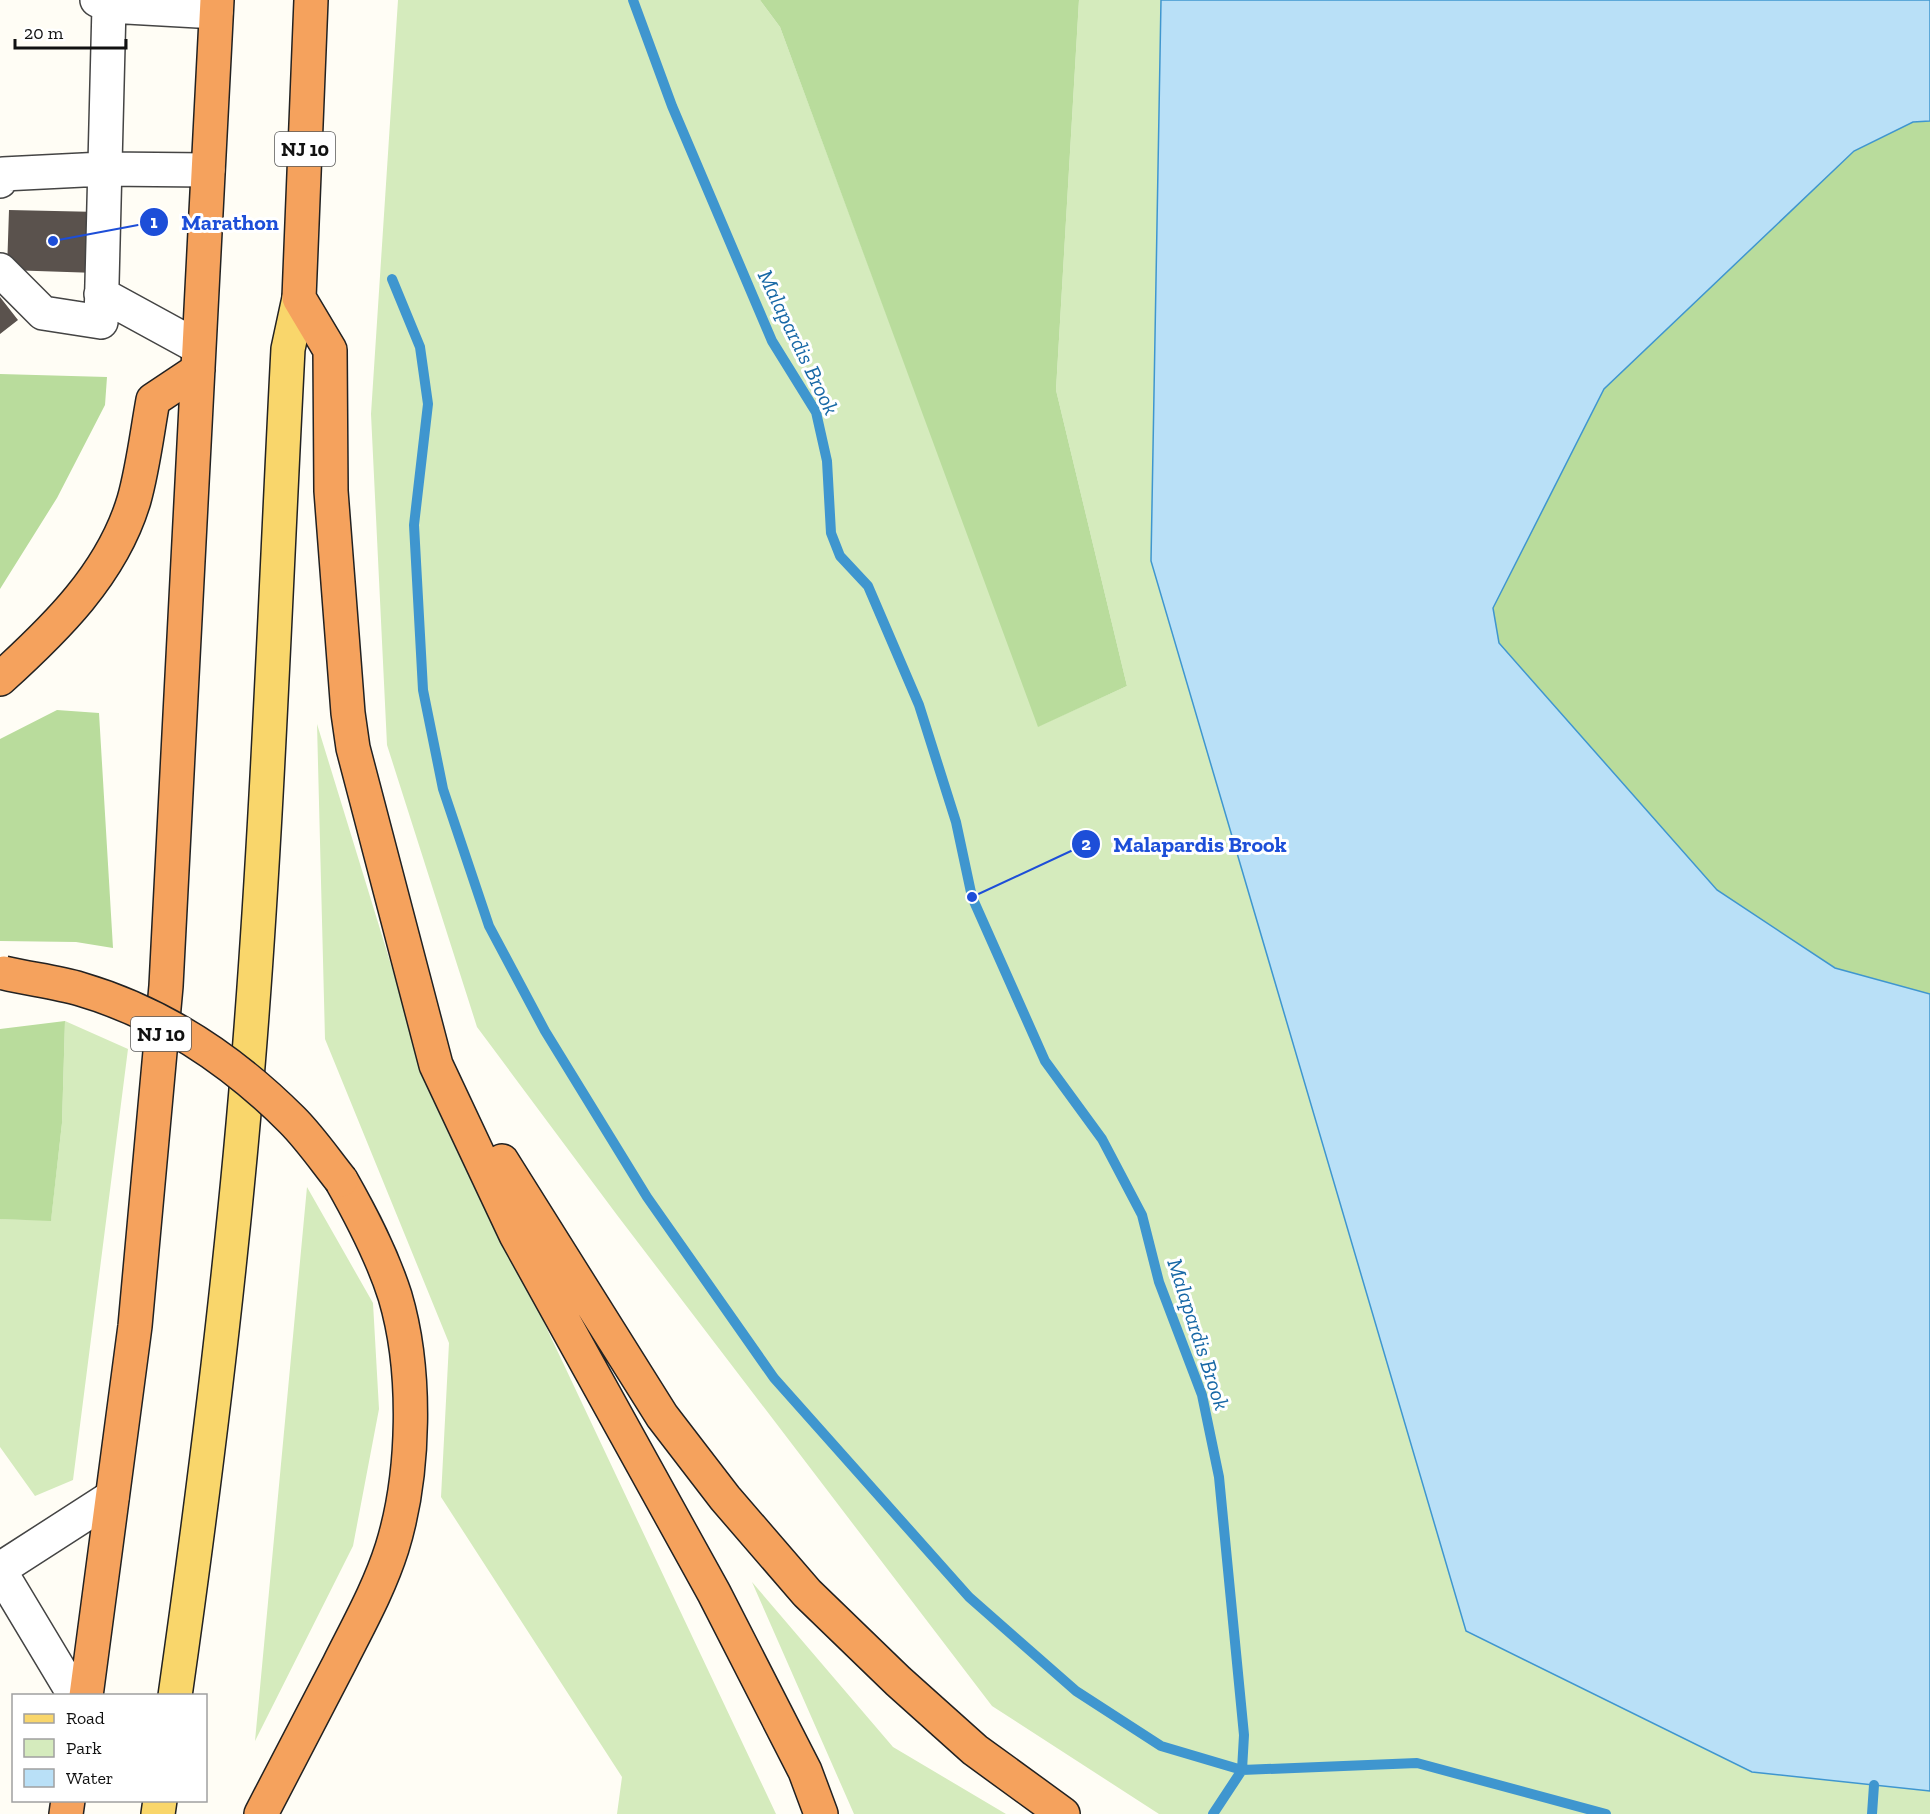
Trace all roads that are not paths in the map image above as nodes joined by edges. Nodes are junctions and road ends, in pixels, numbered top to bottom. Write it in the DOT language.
graph roads {
  1 [pos="310,0"];
  2 [pos="103,3"];
  3 [pos="217,6"];
  4 [pos="103,169"];
  5 [pos="208,170"];
  6 [pos="0,181"];
  7 [pos="0,270"];
  8 [pos="101,294"];
  9 [pos="299,298"];
  10 [pos="198,358"];
  11 [pos="0,679"];
  12 [pos="409,961"];
  13 [pos="2,973"];
  14 [pos="112,1497"];
  15 [pos="0,1570"];
  16 [pos="74,1694"];
  17 [pos="86,1694"];
  18 [pos="175,1694"];
  19 [pos="261,1814"];
  20 [pos="821,1814"];
  21 [pos="1063,1814"];
  1 -- 9 [label="highway, NJ 10"];
  2 -- 3 [label="lane"];
  2 -- 4 [label="lane"];
  3 -- 5 [label="highway, NJ 10"];
  4 -- 5 [label="lane"];
  4 -- 6 [label="lane"];
  4 -- 8 [label="lane"];
  5 -- 10 [label="highway, NJ 10"];
  7 -- 8 [label="lane"];
  8 -- 10 [label="lane"];
  9 -- 12 [label="highway"];
  9 -- 18 [label="main road, NJ 10"];
  10 -- 11 [label="highway"];
  10 -- 14 [label="highway, NJ 10"];
  12 -- 20 [label="highway"];
  12 -- 21 [label="highway"];
  13 -- 19 [label="highway, bridge"];
  14 -- 15 [label="lane"];
  14 -- 17 [label="highway, NJ 10"];
  15 -- 16 [label="lane"];
}
